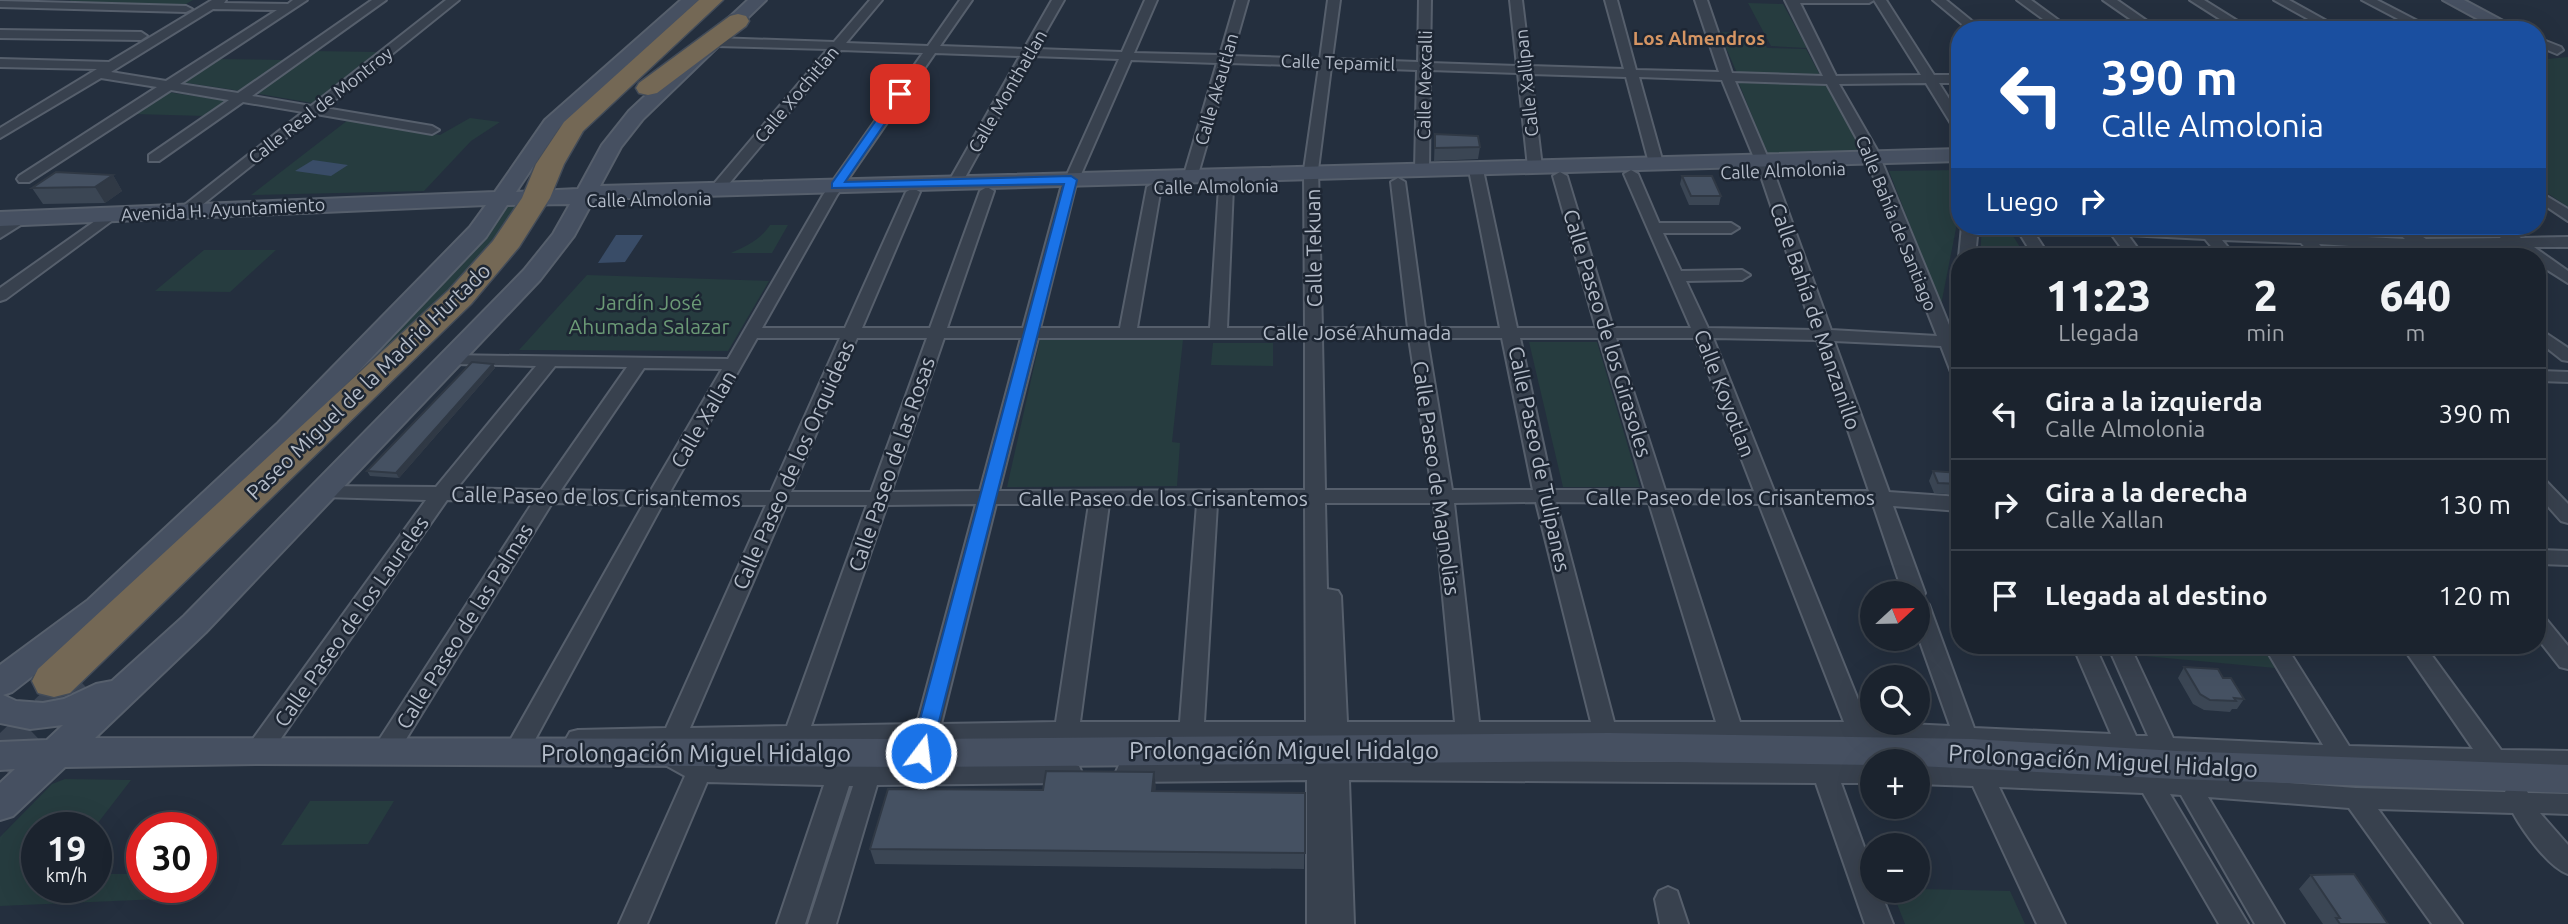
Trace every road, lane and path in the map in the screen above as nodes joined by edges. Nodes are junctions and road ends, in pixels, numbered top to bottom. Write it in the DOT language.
graph roads {
  1 [pos="380,0"];
  2 [pos="453,0"];
  3 [pos="712,0"];
  4 [pos="758,0"];
  5 [pos="876,0"];
  6 [pos="966,0"];
  7 [pos="1058,0"];
  8 [pos="1151,0"];
  9 [pos="1242,0"];
  10 [pos="1334,0"];
  11 [pos="1425,0"];
  12 [pos="1516,0"];
  13 [pos="1611,0"];
  14 [pos="1701,0"];
  15 [pos="1792,0"];
  16 [pos="1869,0"];
  17 [pos="1880,0"];
  18 [pos="1939,0"];
  19 [pos="2023,0"];
  20 [pos="2109,0"];
  21 [pos="2196,0"];
  22 [pos="2280,0"];
  23 [pos="2368,0"];
  24 [pos="2451,0"];
  25 [pos="211,2"];
  26 [pos="59,3"];
  27 [pos="689,3"];
  28 [pos="0,4"];
  29 [pos="296,4"];
  30 [pos="186,9"];
  31 [pos="735,10"];
  32 [pos="1966,21"];
  33 [pos="2053,21"];
  34 [pos="2140,21"];
  35 [pos="2231,21"];
  36 [pos="2320,21"];
  37 [pos="2411,21"];
  38 [pos="2494,21"];
  39 [pos="0,33"];
  40 [pos="653,33"];
  41 [pos="141,36"];
  42 [pos="716,42"];
  43 [pos="2546,45"];
  44 [pos="837,46"];
  45 [pos="932,49"];
  46 [pos="1029,51"];
  47 [pos="2546,51"];
  48 [pos="1126,54"];
  49 [pos="1225,58"];
  50 [pos="1326,61"];
  51 [pos="6,63"];
  52 [pos="1424,65"];
  53 [pos="1524,69"];
  54 [pos="0,70"];
  55 [pos="96,70"];
  56 [pos="1631,73"];
  57 [pos="1727,76"];
  58 [pos="1951,79"];
  59 [pos="1831,80"];
  60 [pos="1931,80"];
  61 [pos="169,85"];
  62 [pos="241,97"];
  63 [pos="312,110"];
  64 [pos="1951,112"];
  65 [pos="0,120"];
  66 [pos="573,127"];
  67 [pos="432,130"];
  68 [pos="0,134"];
  69 [pos="1951,156"];
  70 [pos="154,158"];
  71 [pos="1874,161"];
  72 [pos="1656,163"];
  73 [pos="1951,164"];
  74 [pos="1765,165"];
  75 [pos="1535,167"];
  76 [pos="1422,171"];
  77 [pos="1478,174"];
  78 [pos="1631,174"];
  79 [pos="1560,176"];
  80 [pos="1190,178"];
  81 [pos="1315,179"];
  82 [pos="24,180"];
  83 [pos="1398,182"];
  84 [pos="955,183"];
  85 [pos="1070,184"];
  86 [pos="1154,187"];
  87 [pos="1226,187"];
  88 [pos="717,189"];
  89 [pos="833,190"];
  90 [pos="987,191"];
  91 [pos="913,192"];
  92 [pos="551,194"];
  93 [pos="445,199"];
  94 [pos="2546,201"];
  95 [pos="187,210"];
  96 [pos="112,214"];
  97 [pos="2568,216"];
  98 [pos="11,219"];
  99 [pos="1653,228"];
  100 [pos="1731,228"];
  101 [pos="478,232"];
  102 [pos="0,233"];
  103 [pos="2251,235"];
  104 [pos="2302,235"];
  105 [pos="2410,235"];
  106 [pos="2507,235"];
  107 [pos="2307,240"];
  108 [pos="2568,242"];
  109 [pos="2423,244"];
  110 [pos="2520,244"];
  111 [pos="2315,248"];
  112 [pos="2428,248"];
  113 [pos="2526,248"];
  114 [pos="2546,262"];
  115 [pos="1742,275"];
  116 [pos="1677,276"];
  117 [pos="2568,278"];
  118 [pos="0,296"];
  119 [pos="1318,331"];
  120 [pos="937,332"];
  121 [pos="1030,332"];
  122 [pos="1128,332"];
  123 [pos="1218,332"];
  124 [pos="1417,332"];
  125 [pos="1512,332"];
  126 [pos="753,333"];
  127 [pos="852,333"];
  128 [pos="1606,333"];
  129 [pos="1702,333"];
  130 [pos="1822,335"];
  131 [pos="1951,337"];
  132 [pos="2546,339"];
  133 [pos="1951,342"];
  134 [pos="2568,356"];
  135 [pos="453,359"];
  136 [pos="548,363"];
  137 [pos="638,364"];
  138 [pos="735,364"];
  139 [pos="2546,376"];
  140 [pos="2568,377"];
  141 [pos="323,491"];
  142 [pos="2546,493"];
  143 [pos="442,494"];
  144 [pos="1320,496"];
  145 [pos="1443,496"];
  146 [pos="1544,496"];
  147 [pos="546,497"];
  148 [pos="1207,498"];
  149 [pos="1659,498"];
  150 [pos="1766,498"];
  151 [pos="1878,498"];
  152 [pos="656,499"];
  153 [pos="778,499"];
  154 [pos="879,499"];
  155 [pos="988,499"];
  156 [pos="1100,499"];
  157 [pos="1951,503"];
  158 [pos="2568,516"];
  159 [pos="2546,557"];
  160 [pos="2568,558"];
  161 [pos="1909,581"];
  162 [pos="2546,635"];
  163 [pos="1930,639"];
  164 [pos="2089,654"];
  165 [pos="2122,654"];
  166 [pos="2280,654"];
  167 [pos="2419,654"];
  168 [pos="2568,661"];
  169 [pos="136,678"];
  170 [pos="69,682"];
  171 [pos="1,689"];
  172 [pos="1067,731"];
  173 [pos="1731,731"];
  174 [pos="1859,731"];
  175 [pos="1191,732"];
  176 [pos="1468,732"];
  177 [pos="796,737"];
  178 [pos="1607,738"];
  179 [pos="670,745"];
  180 [pos="518,746"];
  181 [pos="259,750"];
  182 [pos="393,750"];
  183 [pos="1328,750"];
  184 [pos="56,753"];
  185 [pos="921,754"];
  186 [pos="1973,755"];
  187 [pos="0,756"];
  188 [pos="2568,761"];
  189 [pos="703,762"];
  190 [pos="2158,765"];
  191 [pos="1930,770"];
  192 [pos="1824,771"];
  193 [pos="1860,772"];
  194 [pos="2350,775"];
  195 [pos="840,776"];
  196 [pos="868,776"];
  197 [pos="2568,779"];
  198 [pos="2508,781"];
  199 [pos="2568,804"];
  200 [pos="0,805"];
  201 [pos="2568,863"];
  202 [pos="633,924"];
  203 [pos="791,924"];
  204 [pos="822,924"];
  205 [pos="1321,924"];
  206 [pos="1340,924"];
  207 [pos="1879,924"];
  208 [pos="2051,924"];
  209 [pos="2234,924"];
  210 [pos="2270,924"];
  211 [pos="2448,924"];
  1 -- 62 [label="street"];
  2 -- 63 [label="street, Calle Real de Montroy"];
  3 -- 66 [label="highway, Paseo Miguel de la Madrid Hurtado"];
  4 -- 31 [label="street"];
  5 -- 44 [label="street, Calle Xochitlan"];
  6 -- 45 [label="street, Calle Xallan"];
  7 -- 46 [label="street, Calle Monthatlan"];
  8 -- 48 [label="street"];
  9 -- 49 [label="street, Calle Akautlan"];
  10 -- 50 [label="street, Calle Tekuan"];
  11 -- 52 [label="street, Calle Mexcalli"];
  12 -- 53 [label="street, Calle Xallipan"];
  13 -- 56 [label="street"];
  14 -- 57 [label="street, Calle Bahía de Manzanillo"];
  15 -- 16 [label="street"];
  15 -- 59 [label="street, Calle Bahía de Santiago"];
  17 -- 60 [label="street"];
  18 -- 32 [label="street"];
  19 -- 33 [label="street"];
  20 -- 34 [label="street"];
  21 -- 35 [label="street"];
  22 -- 36 [label="street"];
  23 -- 37 [label="street"];
  24 -- 38 [label="street"];
  25 -- 29 [label="street"];
  25 -- 30 [label="street"];
  25 -- 55 [label="street"];
  26 -- 28 [label="street"];
  26 -- 30 [label="street"];
  26 -- 39 [label="street"];
  27 -- 40 [label="street"];
  29 -- 61 [label="street"];
  30 -- 41 [label="street"];
  31 -- 42 [label="street"];
  31 -- 92 [label="highway, Paseo Miguel de la Madrid Hurtado"];
  39 -- 41 [label="street"];
  40 -- 66 [label="highway"];
  40 -- 92 [label="street"];
  41 -- 55 [label="street"];
  42 -- 44 [label="street, Calle Tepamitl"];
  42 -- 92 [label="street"];
  43 -- 47 [label="street"];
  44 -- 45 [label="street, Calle Tepamitl"];
  44 -- 88 [label="street, Calle Xochitlan"];
  45 -- 46 [label="street, Calle Tepamitl"];
  45 -- 89 [label="street, Calle Xallan"];
  46 -- 48 [label="street, Calle Tepamitl"];
  46 -- 84 [label="street, Calle Monthatlan"];
  48 -- 49 [label="street, Calle Tepamitl"];
  48 -- 85 [label="street"];
  49 -- 50 [label="street, Calle Tepamitl"];
  49 -- 80 [label="street, Calle Akautlan"];
  50 -- 52 [label="street, Calle Tepamitl"];
  50 -- 81 [label="street, Calle Tekuan"];
  51 -- 54 [label="street"];
  51 -- 55 [label="street"];
  52 -- 53 [label="street, Calle Tepamitl"];
  52 -- 76 [label="street, Calle Mexcalli"];
  53 -- 56 [label="street, Calle Tepamitl"];
  53 -- 75 [label="street, Calle Xallipan"];
  55 -- 61 [label="street"];
  55 -- 65 [label="street"];
  55 -- 68 [label="street"];
  56 -- 57 [label="street, Calle Tepamitl"];
  56 -- 72 [label="street"];
  57 -- 59 [label="street, Calle Tepamitl"];
  57 -- 74 [label="street, Calle Bahía de Manzanillo"];
  58 -- 60 [label="street, Calle Tepamitl"];
  59 -- 60 [label="street, Calle Tepamitl"];
  59 -- 71 [label="street, Calle Bahía de Santiago"];
  60 -- 64 [label="street"];
  61 -- 62 [label="street"];
  61 -- 82 [label="street"];
  62 -- 63 [label="street"];
  62 -- 70 [label="street"];
  63 -- 67 [label="street"];
  63 -- 95 [label="street, Calle Real de Montroy"];
  66 -- 92 [label="highway, Paseo Miguel de la Madrid Hurtado"];
  69 -- 71 [label="street, Calle Almolonia"];
  71 -- 73 [label="street, Calle Almolonia"];
  71 -- 74 [label="street, Calle Almolonia"];
  71 -- 131 [label="street, Calle Bahía de Santiago"];
  72 -- 74 [label="street, Calle Almolonia"];
  72 -- 75 [label="street, Calle Almolonia"];
  74 -- 78 [label="street, Calle Almolonia"];
  74 -- 130 [label="street, Calle Bahía de Manzanillo"];
  75 -- 77 [label="street, Calle Almolonia"];
  76 -- 77 [label="street, Calle Almolonia"];
  76 -- 81 [label="street, Calle Almolonia"];
  77 -- 79 [label="street, Calle Almolonia"];
  77 -- 83 [label="street, Calle Almolonia"];
  77 -- 125 [label="street, Calle Paseo de Tulipanes"];
  78 -- 79 [label="street, Calle Almolonia"];
  78 -- 99 [label="street, Calle Koyotlan"];
  79 -- 128 [label="street, Calle Paseo de los Girasoles"];
  80 -- 81 [label="street, Calle Almolonia"];
  80 -- 85 [label="street, Calle Almolonia"];
  81 -- 83 [label="street, Calle Almolonia"];
  81 -- 87 [label="street, Calle Almolonia"];
  81 -- 119 [label="street, Calle Tekuan"];
  83 -- 124 [label="street, Calle Paseo de Magnolias"];
  84 -- 85 [label="street, Calle Almolonia"];
  84 -- 89 [label="street, Calle Almolonia"];
  85 -- 86 [label="street, Calle Almolonia"];
  85 -- 90 [label="street, Calle Almolonia"];
  85 -- 121 [label="street"];
  86 -- 87 [label="street, Calle Almolonia"];
  86 -- 122 [label="street"];
  87 -- 123 [label="street"];
  88 -- 89 [label="street, Calle Almolonia"];
  88 -- 92 [label="street, Calle Almolonia"];
  89 -- 91 [label="street, Calle Almolonia"];
  89 -- 92 [label="street, Calle Almolonia"];
  89 -- 126 [label="street, Calle Xallan"];
  90 -- 91 [label="street, Calle Almolonia"];
  90 -- 120 [label="street, Calle Paseo de las Rosas"];
  91 -- 127 [label="street, Calle Paseo de los Orquideas"];
  92 -- 93 [label="street"];
  92 -- 93 [label="street"];
  92 -- 101 [label="street"];
  92 -- 135 [label="street"];
  92 -- 170 [label="highway, Paseo Miguel de la Madrid Hurtado"];
  93 -- 95 [label="street, Avenida H. Ayuntamiento"];
  93 -- 101 [label="street"];
  94 -- 97 [label="street"];
  95 -- 96 [label="street, Avenida H. Ayuntamiento"];
  96 -- 98 [label="street, Avenida H. Ayuntamiento"];
  96 -- 118 [label="street"];
  98 -- 102 [label="street"];
  99 -- 100 [label="street"];
  99 -- 116 [label="street, Calle Koyotlan"];
  101 -- 171 [label="street"];
  103 -- 107 [label="street"];
  104 -- 107 [label="street"];
  105 -- 109 [label="street"];
  106 -- 110 [label="street"];
  107 -- 109 [label="street"];
  107 -- 111 [label="street"];
  108 -- 110 [label="street"];
  109 -- 110 [label="street"];
  109 -- 112 [label="street"];
  110 -- 113 [label="street"];
  114 -- 117 [label="street"];
  115 -- 116 [label="street"];
  116 -- 129 [label="street, Calle Koyotlan"];
  119 -- 123 [label="street, Calle José Ahumada"];
  119 -- 124 [label="street, Calle José Ahumada"];
  119 -- 144 [label="street, Calle Tekuan"];
  120 -- 121 [label="street, Calle José Ahumada"];
  120 -- 127 [label="street, Calle José Ahumada"];
  120 -- 154 [label="street, Calle Paseo de las Rosas"];
  121 -- 122 [label="street, Calle José Ahumada"];
  121 -- 155 [label="street"];
  122 -- 123 [label="street, Calle José Ahumada"];
  124 -- 125 [label="street, Calle José Ahumada"];
  124 -- 145 [label="street, Calle Paseo de Magnolias"];
  125 -- 128 [label="street, Calle José Ahumada"];
  125 -- 146 [label="street, Calle Paseo de Tulipanes"];
  126 -- 127 [label="street, Calle José Ahumada"];
  126 -- 138 [label="street, Calle Xallan"];
  127 -- 153 [label="street, Calle Paseo de los Orquideas"];
  128 -- 129 [label="street, Calle José Ahumada"];
  128 -- 149 [label="street, Calle Paseo de los Girasoles"];
  129 -- 130 [label="street, Calle José Ahumada"];
  129 -- 150 [label="street, Calle Koyotlan"];
  130 -- 133 [label="street, Calle José Ahumada"];
  130 -- 151 [label="street, Calle Bahía de Manzanillo"];
  132 -- 134 [label="street"];
  135 -- 136 [label="street"];
  135 -- 141 [label="street"];
  136 -- 137 [label="street"];
  136 -- 143 [label="street, Calle Paseo de los Laureles"];
  137 -- 138 [label="street"];
  137 -- 147 [label="street, Calle Paseo de las Palmas"];
  138 -- 152 [label="street, Calle Xallan"];
  139 -- 140 [label="street"];
  141 -- 143 [label="street, Calle Paseo de los Crisantemos"];
  141 -- 169 [label="street"];
  142 -- 158 [label="street"];
  143 -- 147 [label="street, Calle Paseo de los Crisantemos"];
  143 -- 181 [label="street, Calle Paseo de los Laureles"];
  144 -- 145 [label="street, Calle Paseo de los Crisantemos"];
  144 -- 148 [label="street, Calle Paseo de los Crisantemos"];
  144 -- 183 [label="street, Calle Tekuan"];
  145 -- 146 [label="street, Calle Paseo de los Crisantemos"];
  145 -- 176 [label="street, Calle Paseo de Magnolias"];
  146 -- 149 [label="street, Calle Paseo de los Crisantemos"];
  146 -- 178 [label="street, Calle Paseo de Tulipanes"];
  147 -- 152 [label="street, Calle Paseo de los Crisantemos"];
  147 -- 182 [label="street, Calle Paseo de las Palmas"];
  148 -- 156 [label="street, Calle Paseo de los Crisantemos"];
  148 -- 175 [label="street"];
  149 -- 150 [label="street, Calle Paseo de los Crisantemos"];
  149 -- 173 [label="street, Calle Paseo de los Girasoles"];
  150 -- 151 [label="street, Calle Paseo de los Crisantemos"];
  150 -- 174 [label="street, Calle Koyotlan"];
  151 -- 157 [label="street, Calle Paseo de los Crisantemos"];
  151 -- 161 [label="street, Calle Bahía de Manzanillo"];
  152 -- 153 [label="street, Calle Paseo de los Crisantemos"];
  152 -- 180 [label="street, Calle Xallan"];
  153 -- 154 [label="street, Calle Paseo de los Crisantemos"];
  153 -- 179 [label="street, Calle Paseo de los Orquideas"];
  154 -- 155 [label="street, Calle Paseo de los Crisantemos"];
  154 -- 177 [label="street, Calle Paseo de las Rosas"];
  155 -- 156 [label="street, Calle Paseo de los Crisantemos"];
  155 -- 185 [label="street"];
  156 -- 172 [label="street"];
  159 -- 160 [label="street"];
  162 -- 168 [label="street"];
  163 -- 186 [label="street"];
  164 -- 190 [label="street"];
  165 -- 190 [label="street"];
  166 -- 194 [label="street"];
  167 -- 198 [label="street"];
  169 -- 171 [label="street"];
  169 -- 184 [label="street"];
  172 -- 175 [label="street"];
  172 -- 185 [label="street"];
  173 -- 174 [label="street"];
  173 -- 178 [label="street"];
  174 -- 186 [label="street"];
  175 -- 183 [label="street"];
  176 -- 178 [label="street"];
  176 -- 183 [label="street"];
  177 -- 179 [label="street"];
  177 -- 185 [label="street"];
  178 -- 183 [label="street, Prolongación Miguel Hidalgo"];
  178 -- 186 [label="street, Prolongación Miguel Hidalgo"];
  179 -- 180 [label="street, Prolongación Miguel Hidalgo"];
  179 -- 189 [label="street, Prolongación Miguel Hidalgo"];
  180 -- 182 [label="street, Prolongación Miguel Hidalgo"];
  181 -- 182 [label="street, Prolongación Miguel Hidalgo"];
  181 -- 184 [label="street, Prolongación Miguel Hidalgo"];
  183 -- 185 [label="street, Prolongación Miguel Hidalgo"];
  183 -- 192 [label="street"];
  183 -- 205 [label="street"];
  183 -- 206 [label="street"];
  184 -- 187 [label="street, Prolongación Miguel Hidalgo"];
  184 -- 200 [label="street"];
  185 -- 189 [label="street, Prolongación Miguel Hidalgo"];
  185 -- 196 [label="street"];
  186 -- 190 [label="street, Prolongación Miguel Hidalgo"];
  186 -- 191 [label="street"];
  186 -- 208 [label="street"];
  188 -- 198 [label="street"];
  189 -- 195 [label="street"];
  189 -- 202 [label="street"];
  190 -- 194 [label="street, Prolongación Miguel Hidalgo"];
  190 -- 209 [label="street"];
  190 -- 210 [label="street"];
  192 -- 193 [label="street"];
  192 -- 207 [label="street"];
  194 -- 198 [label="street, Prolongación Miguel Hidalgo"];
  194 -- 211 [label="street"];
  195 -- 196 [label="street"];
  195 -- 203 [label="street"];
  196 -- 204 [label="street"];
  197 -- 198 [label="street, Prolongación Miguel Hidalgo"];
  198 -- 199 [label="street"];
  198 -- 201 [label="street"];
}
